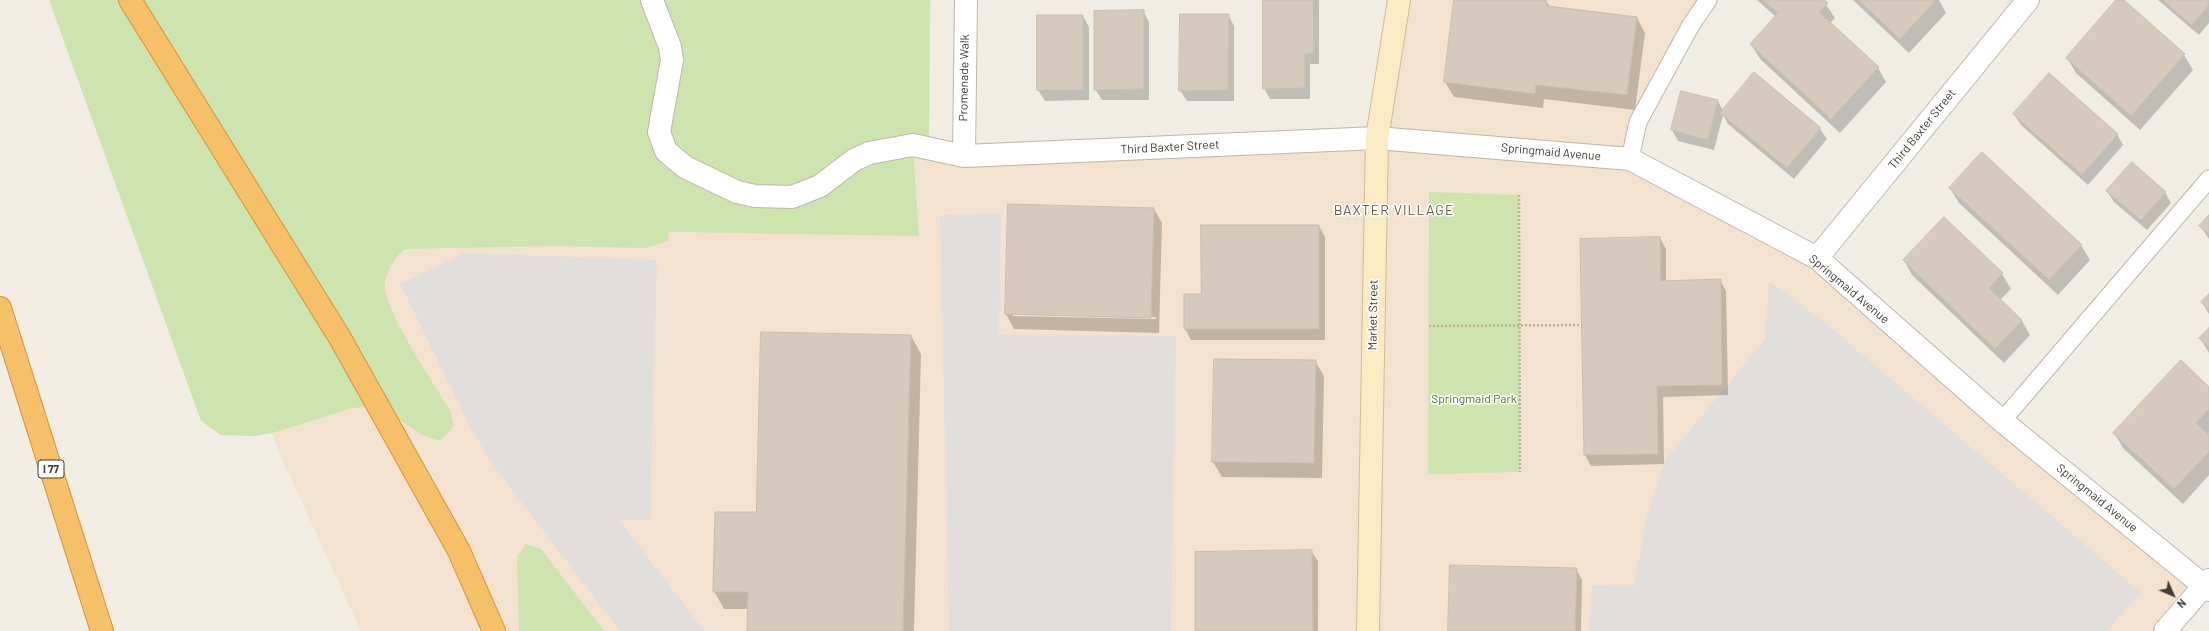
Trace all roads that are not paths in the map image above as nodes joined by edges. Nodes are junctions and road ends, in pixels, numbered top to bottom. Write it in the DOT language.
graph roads {
  1 [pos="130,0"];
  2 [pos="652,0"];
  3 [pos="966,0"];
  4 [pos="1399,0"];
  5 [pos="1708,0"];
  6 [pos="2028,0"];
  7 [pos="1377,138"];
  8 [pos="964,156"];
  9 [pos="1630,159"];
  10 [pos="2209,179"];
  11 [pos="1817,258"];
  12 [pos="0,308"];
  13 [pos="2002,421"];
  14 [pos="2207,585"];
  15 [pos="102,631"];
  16 [pos="494,631"];
  17 [pos="1368,631"];
  18 [pos="2165,631"];
  1 -- 16 [label="highway"];
  2 -- 8 [label="street, Third Baxter Street"];
  3 -- 8 [label="street, Promenade Walk"];
  4 -- 7 [label="street, Market Street"];
  5 -- 9 [label="lane"];
  6 -- 11 [label="street, Third Baxter Street"];
  7 -- 8 [label="street, Third Baxter Street"];
  7 -- 9 [label="street, Springmaid Avenue"];
  7 -- 17 [label="street, Market Street"];
  9 -- 11 [label="street, Springmaid Avenue"];
  10 -- 13 [label="lane"];
  11 -- 13 [label="street, Springmaid Avenue"];
  12 -- 15 [label="highway, I 77"];
  13 -- 14 [label="street, Springmaid Avenue"];
  14 -- 18 [label="street"];
}
